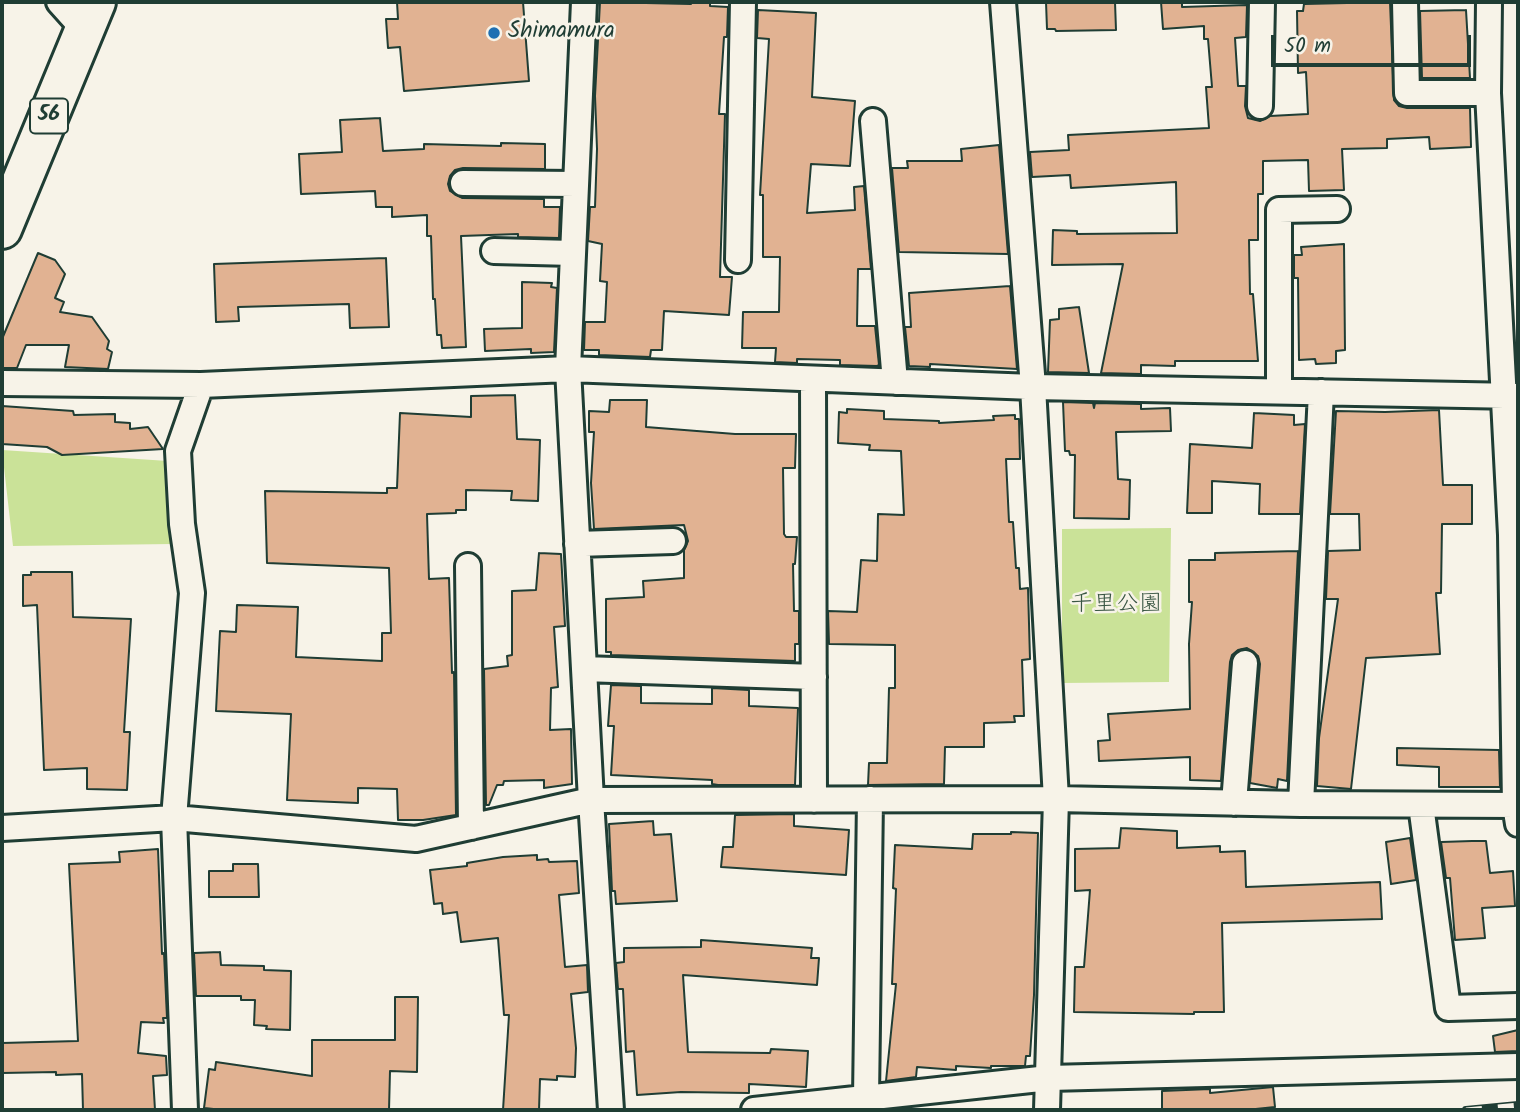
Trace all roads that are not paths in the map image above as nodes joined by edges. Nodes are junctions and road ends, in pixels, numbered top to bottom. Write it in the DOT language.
graph roads {
  1 [pos="59,2"];
  2 [pos="584,2"];
  3 [pos="743,2"];
  4 [pos="1003,2"];
  5 [pos="1262,2"];
  6 [pos="1405,2"];
  7 [pos="1489,2"];
  8 [pos="90,16"];
  9 [pos="1488,93"];
  10 [pos="1260,106"];
  11 [pos="873,121"];
  12 [pos="463,183"];
  13 [pos="576,184"];
  14 [pos="1337,209"];
  15 [pos="2,229"];
  16 [pos="494,251"];
  17 [pos="573,253"];
  18 [pos="737,260"];
  19 [pos="568,369"];
  20 [pos="813,379"];
  21 [pos="895,382"];
  22 [pos="2,383"];
  23 [pos="201,385"];
  24 [pos="1033,387"];
  25 [pos="1279,391"];
  26 [pos="1321,392"];
  27 [pos="1510,395"];
  28 [pos="1515,535"];
  29 [pos="673,541"];
  30 [pos="577,544"];
  31 [pos="468,566"];
  32 [pos="1245,663"];
  33 [pos="584,669"];
  34 [pos="1516,674"];
  35 [pos="814,677"];
  36 [pos="870,799"];
  37 [pos="1056,799"];
  38 [pos="591,800"];
  39 [pos="814,800"];
  40 [pos="1234,803"];
  41 [pos="1301,804"];
  42 [pos="1421,804"];
  43 [pos="1517,811"];
  44 [pos="174,818"];
  45 [pos="471,827"];
  46 [pos="2,828"];
  47 [pos="1518,1006"];
  48 [pos="1518,1066"];
  49 [pos="1049,1078"];
  50 [pos="866,1098"];
  51 [pos="185,1110"];
  52 [pos="611,1110"];
  53 [pos="754,1110"];
  54 [pos="1047,1110"];
  1 -- 8 [label="street"];
  2 -- 13 [label="street"];
  3 -- 18 [label="street"];
  4 -- 24 [label="street"];
  5 -- 10 [label="street"];
  6 -- 9 [label="street"];
  7 -- 9 [label="street"];
  8 -- 15 [label="main road, 56"];
  9 -- 27 [label="street"];
  11 -- 21 [label="street"];
  12 -- 13 [label="street"];
  13 -- 17 [label="street"];
  14 -- 25 [label="street"];
  16 -- 17 [label="street"];
  17 -- 19 [label="street"];
  19 -- 20 [label="street"];
  19 -- 23 [label="street"];
  19 -- 30 [label="street"];
  20 -- 21 [label="street"];
  20 -- 35 [label="street"];
  21 -- 24 [label="street"];
  22 -- 23 [label="street"];
  23 -- 44 [label="street"];
  24 -- 25 [label="street"];
  24 -- 37 [label="street"];
  25 -- 26 [label="street"];
  26 -- 27 [label="street"];
  26 -- 41 [label="street"];
  27 -- 28 [label="street"];
  28 -- 34 [label="street"];
  29 -- 30 [label="street"];
  30 -- 33 [label="street"];
  31 -- 45 [label="street"];
  32 -- 40 [label="street"];
  33 -- 35 [label="street"];
  33 -- 38 [label="street"];
  34 -- 43 [label="street"];
  35 -- 39 [label="street"];
  36 -- 37 [label="street"];
  36 -- 39 [label="street"];
  36 -- 50 [label="street"];
  37 -- 40 [label="street"];
  37 -- 49 [label="street"];
  38 -- 39 [label="street"];
  38 -- 45 [label="street"];
  38 -- 52 [label="street"];
  40 -- 41 [label="street"];
  41 -- 42 [label="street"];
  42 -- 43 [label="street"];
  42 -- 47 [label="street"];
  44 -- 45 [label="street"];
  44 -- 46 [label="street"];
  44 -- 51 [label="street"];
  48 -- 49 [label="street"];
  49 -- 50 [label="street"];
  49 -- 54 [label="street"];
  50 -- 53 [label="street"];
}
